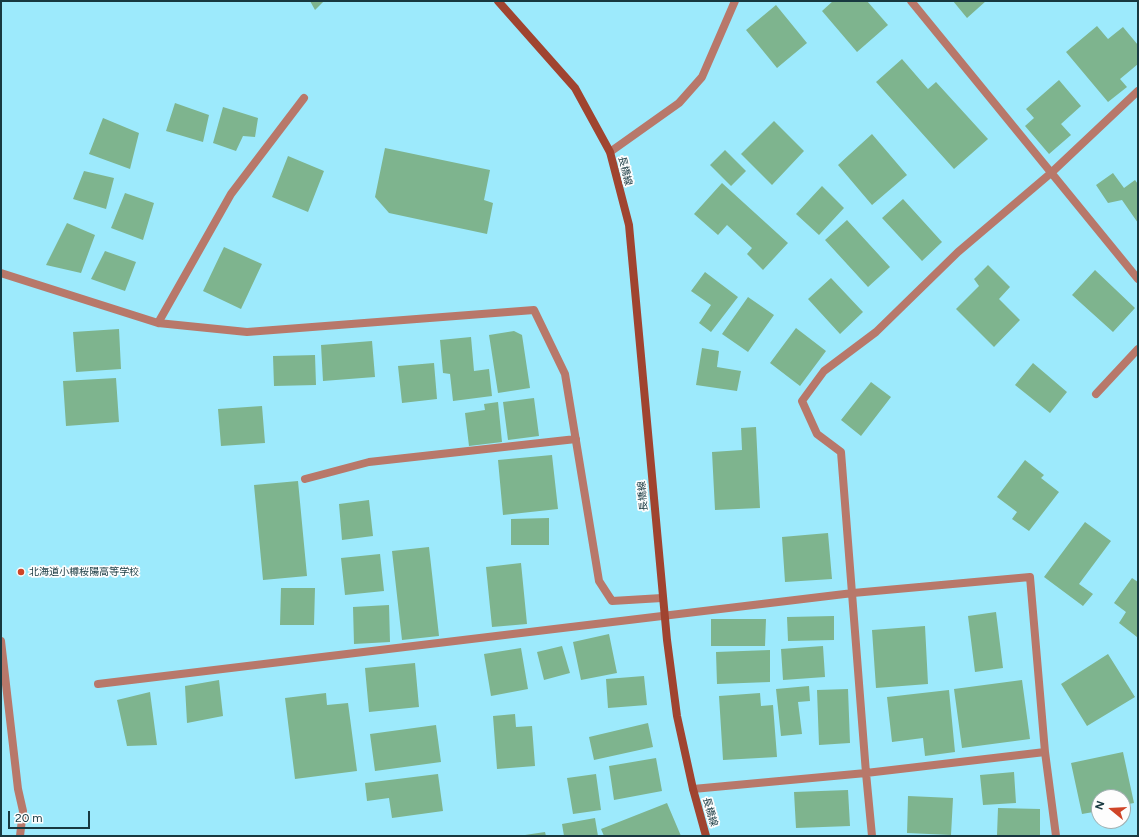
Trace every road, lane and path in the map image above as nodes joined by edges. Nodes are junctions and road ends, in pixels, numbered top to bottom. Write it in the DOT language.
graph roads {
  1 [pos="498,1"];
  2 [pos="735,1"];
  3 [pos="911,1"];
  4 [pos="1138,91"];
  5 [pos="304,98"];
  6 [pos="610,152"];
  7 [pos="1051,173"];
  8 [pos="1,273"];
  9 [pos="1138,279"];
  10 [pos="158,324"];
  11 [pos="1138,349"];
  12 [pos="1096,394"];
  13 [pos="576,439"];
  14 [pos="305,479"];
  15 [pos="853,593"];
  16 [pos="662,598"];
  17 [pos="664,615"];
  18 [pos="1,641"];
  19 [pos="98,684"];
  20 [pos="1045,752"];
  21 [pos="866,773"];
  22 [pos="693,789"];
  23 [pos="20,836"];
  24 [pos="706,836"];
  25 [pos="872,836"];
  26 [pos="1056,836"];
  1 -- 6 [label="street, 長橋線"];
  2 -- 6 [label="street, 長橋線"];
  3 -- 7 [label="street"];
  4 -- 7 [label="street"];
  5 -- 10 [label="street"];
  6 -- 16 [label="street, 長橋線"];
  7 -- 9 [label="street"];
  7 -- 15 [label="street"];
  8 -- 10 [label="street"];
  10 -- 13 [label="street"];
  11 -- 12 [label="street"];
  13 -- 14 [label="street"];
  13 -- 16 [label="street"];
  15 -- 17 [label="street"];
  15 -- 20 [label="street"];
  15 -- 21 [label="street"];
  16 -- 17 [label="street, 長橋線"];
  17 -- 19 [label="street"];
  17 -- 22 [label="street, 長橋線"];
  18 -- 23 [label="street"];
  20 -- 21 [label="street"];
  20 -- 26 [label="street"];
  21 -- 22 [label="street"];
  21 -- 25 [label="street"];
  22 -- 24 [label="street, 長橋線"];
}
